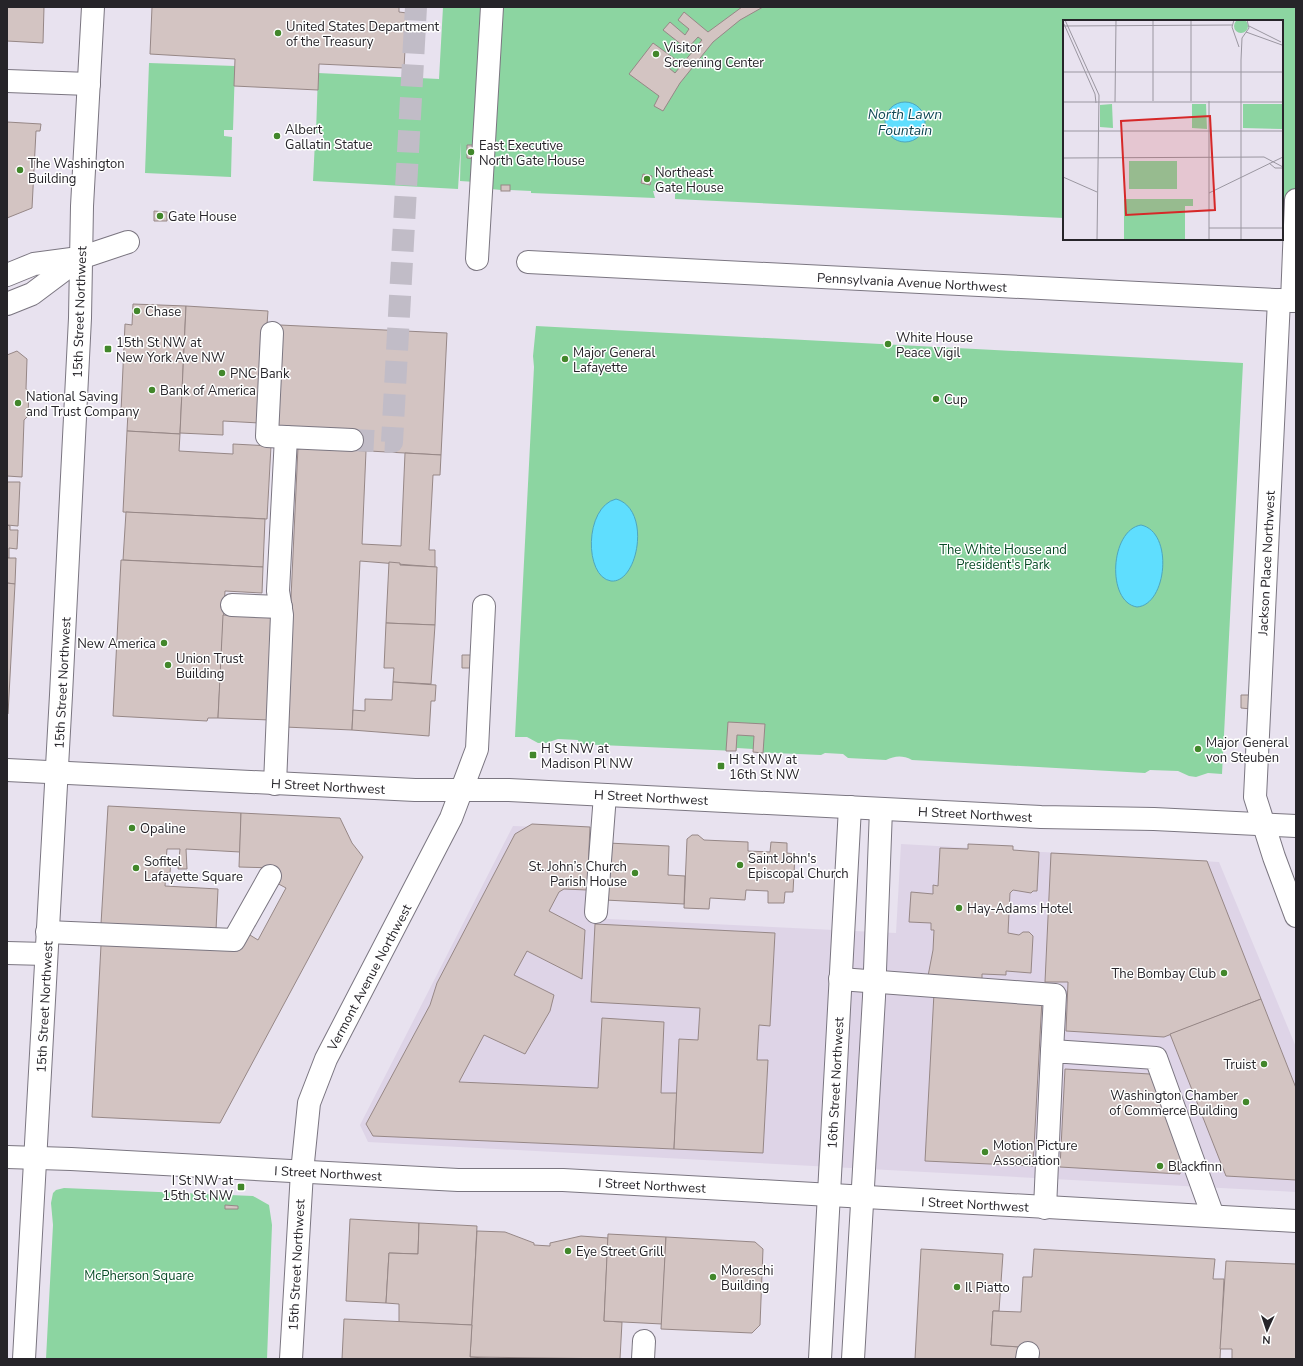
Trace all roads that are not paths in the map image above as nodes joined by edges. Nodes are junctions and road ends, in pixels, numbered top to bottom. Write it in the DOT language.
graph roads {
  1 [pos="93,7"];
  2 [pos="492,7"];
  3 [pos="7,81"];
  4 [pos="89,84"];
  5 [pos="1296,200"];
  6 [pos="128,242"];
  7 [pos="80,258"];
  8 [pos="478,259"];
  9 [pos="528,262"];
  10 [pos="7,275"];
  11 [pos="1289,301"];
  12 [pos="7,304"];
  13 [pos="272,332"];
  14 [pos="286,437"];
  15 [pos="352,440"];
  16 [pos="232,605"];
  17 [pos="484,606"];
  18 [pos="281,607"];
  19 [pos="7,770"];
  20 [pos="56,772"];
  21 [pos="275,784"];
  22 [pos="463,790"];
  23 [pos="605,795"];
  24 [pos="850,808"];
  25 [pos="881,809"];
  26 [pos="1263,824"];
  27 [pos="1296,826"];
  28 [pos="270,876"];
  29 [pos="596,912"];
  30 [pos="1296,916"];
  31 [pos="47,932"];
  32 [pos="7,953"];
  33 [pos="46,954"];
  34 [pos="840,979"];
  35 [pos="874,982"];
  36 [pos="1052,1051"];
  37 [pos="7,1157"];
  38 [pos="36,1158"];
  39 [pos="302,1172"];
  40 [pos="830,1195"];
  41 [pos="862,1197"];
  42 [pos="1045,1208"];
  43 [pos="1213,1216"];
  44 [pos="1296,1221"];
  45 [pos="24,1359"];
  46 [pos="290,1359"];
  47 [pos="820,1359"];
  48 [pos="853,1359"];
  1 -- 4 [label="main road, 15th Street Northwest"];
  2 -- 8 [label="main road"];
  3 -- 4 [label="main road"];
  4 -- 7 [label="main road, 15th Street Northwest"];
  5 -- 11 [label="main road, Jackson Place Northwest"];
  6 -- 7 [label="main road"];
  7 -- 10 [label="main road"];
  7 -- 12 [label="main road"];
  7 -- 20 [label="main road, 15th Street Northwest"];
  9 -- 11 [label="main road, Pennsylvania Avenue Northwest"];
  11 -- 26 [label="main road, Jackson Place Northwest"];
  13 -- 14 [label="main road"];
  14 -- 15 [label="main road"];
  14 -- 18 [label="main road"];
  16 -- 18 [label="main road"];
  17 -- 22 [label="main road, Vermont Avenue Northwest"];
  18 -- 21 [label="main road"];
  19 -- 20 [label="main road, H Street Northwest"];
  20 -- 21 [label="main road, H Street Northwest"];
  20 -- 31 [label="main road, 15th Street Northwest"];
  21 -- 22 [label="main road, H Street Northwest"];
  22 -- 23 [label="main road, H Street Northwest"];
  22 -- 39 [label="main road, Vermont Avenue Northwest"];
  23 -- 24 [label="main road, H Street Northwest"];
  23 -- 29 [label="main road"];
  24 -- 25 [label="main road, H Street Northwest"];
  24 -- 34 [label="main road, 16th Street Northwest"];
  25 -- 26 [label="main road, H Street Northwest"];
  25 -- 35 [label="main road"];
  26 -- 27 [label="main road, H Street Northwest"];
  26 -- 30 [label="main road, Jackson Place Northwest"];
  28 -- 31 [label="main road"];
  31 -- 33 [label="main road, 15th Street Northwest"];
  32 -- 33 [label="main road"];
  33 -- 38 [label="main road, 15th Street Northwest"];
  34 -- 35 [label="main road"];
  34 -- 40 [label="main road, 16th Street Northwest"];
  35 -- 36 [label="main road"];
  35 -- 41 [label="main road"];
  36 -- 42 [label="main road"];
  36 -- 43 [label="main road"];
  37 -- 38 [label="main road, I Street Northwest"];
  38 -- 39 [label="main road, I Street Northwest"];
  38 -- 45 [label="main road, 15th Street Northwest"];
  39 -- 40 [label="main road, I Street Northwest"];
  39 -- 46 [label="main road, 15th Street Northwest"];
  40 -- 41 [label="main road, I Street Northwest"];
  40 -- 47 [label="main road, 16th Street Northwest"];
  41 -- 42 [label="main road, I Street Northwest"];
  41 -- 48 [label="main road"];
  42 -- 43 [label="main road, I Street Northwest"];
  43 -- 44 [label="main road, I Street Northwest"];
}
